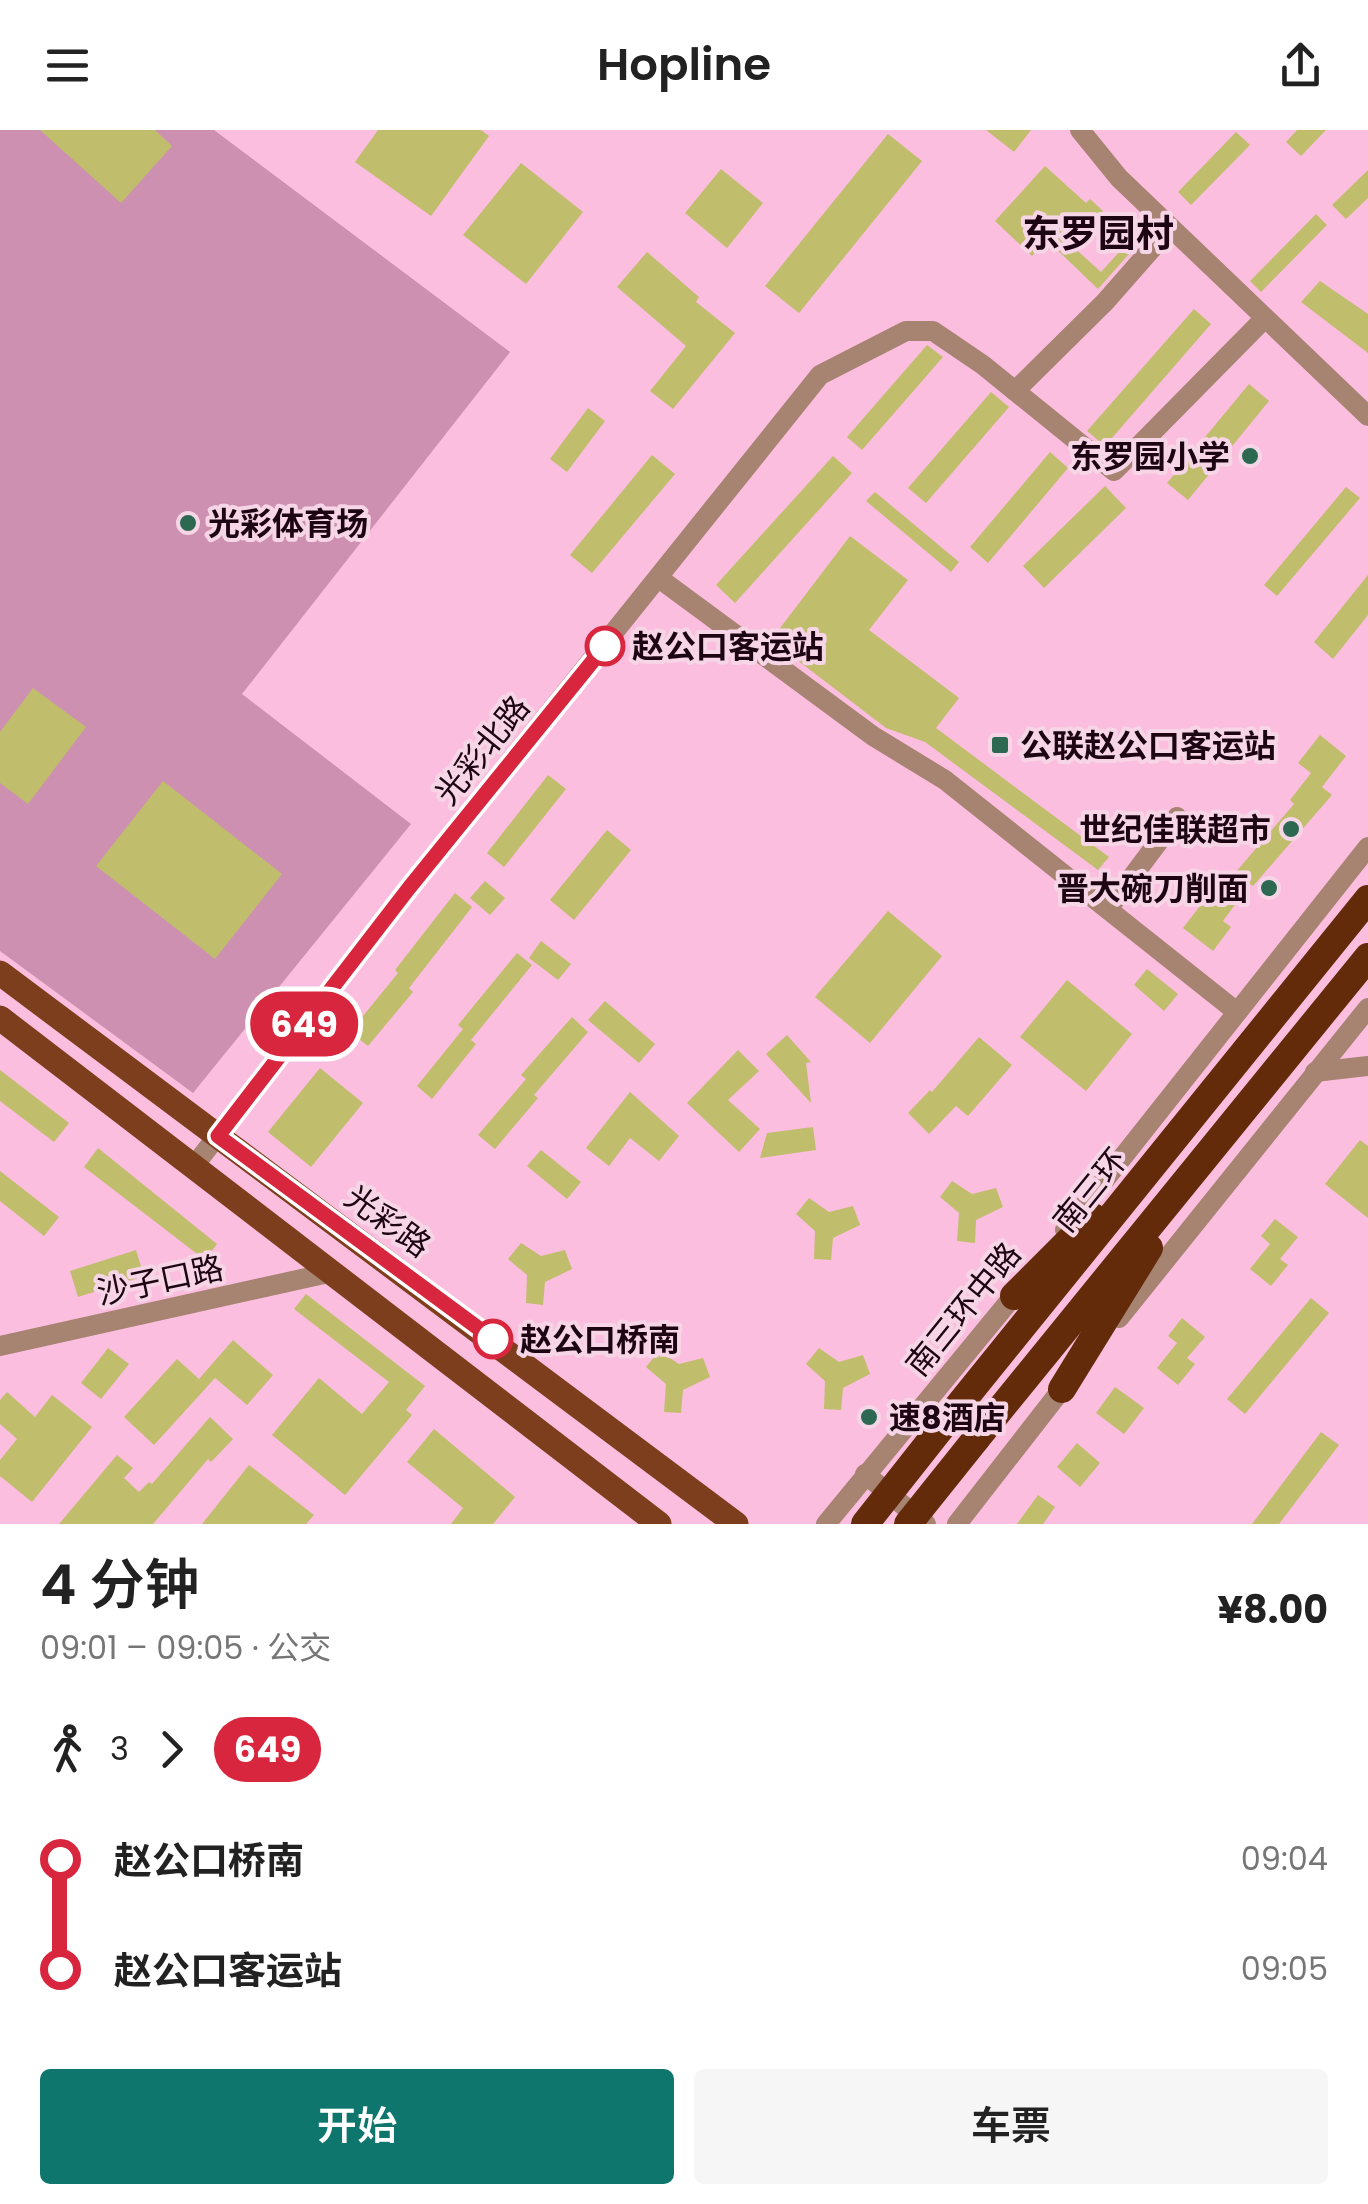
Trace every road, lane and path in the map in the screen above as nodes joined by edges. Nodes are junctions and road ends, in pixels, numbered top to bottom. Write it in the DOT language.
graph roads {
  1 [pos="1080,130"];
  2 [pos="1170,228"];
  3 [pos="1264,319"];
  4 [pos="1015,391"];
  5 [pos="1368,416"];
  6 [pos="660,579"];
  7 [pos="1177,818"];
  8 [pos="1368,847"];
  9 [pos="1368,899"];
  10 [pos="1108,909"];
  11 [pos="1368,957"];
  12 [pos="0,973"];
  13 [pos="1368,1008"];
  14 [pos="1236,1012"];
  15 [pos="0,1018"];
  16 [pos="1368,1066"];
  17 [pos="1315,1072"];
  18 [pos="1201,1110"];
  19 [pos="218,1136"];
  20 [pos="1210,1149"];
  21 [pos="194,1166"];
  22 [pos="334,1272"];
  23 [pos="1014,1296"];
  24 [pos="0,1346"];
  25 [pos="1062,1389"];
  26 [pos="865,1474"];
  27 [pos="659,1524"];
  28 [pos="736,1524"];
  29 [pos="826,1524"];
  30 [pos="865,1524"];
  31 [pos="908,1524"];
  32 [pos="926,1524"];
  33 [pos="957,1524"];
  1 -- 2 [label="street"];
  2 -- 3 [label="street"];
  2 -- 4 [label="street"];
  3 -- 4 [label="street"];
  3 -- 5 [label="street"];
  4 -- 6 [label="street, 光彩北路"];
  6 -- 10 [label="street"];
  6 -- 19 [label="street, 光彩北路"];
  7 -- 10 [label="street"];
  8 -- 14 [label="street, 南三环中路"];
  9 -- 18 [label="highway, 南三环"];
  10 -- 14 [label="street"];
  11 -- 20 [label="highway, 南三环"];
  12 -- 19 [label="main road, 光彩路"];
  13 -- 17 [label="street"];
  14 -- 23 [label="street, 南三环中路"];
  15 -- 21 [label="main road"];
  16 -- 17 [label="street"];
  17 -- 25 [label="street"];
  18 -- 23 [label="highway"];
  18 -- 30 [label="highway, 南三环, bridge"];
  19 -- 21 [label="street, 光彩北路"];
  19 -- 28 [label="main road, 光彩路"];
  20 -- 25 [label="highway"];
  20 -- 31 [label="highway, 南三环, bridge"];
  21 -- 22 [label="main road"];
  22 -- 24 [label="street, 沙子口路"];
  22 -- 27 [label="main road"];
  23 -- 26 [label="street, 南三环中路"];
  25 -- 33 [label="street"];
  26 -- 29 [label="street, 南三环中路"];
  26 -- 32 [label="street"];
}
